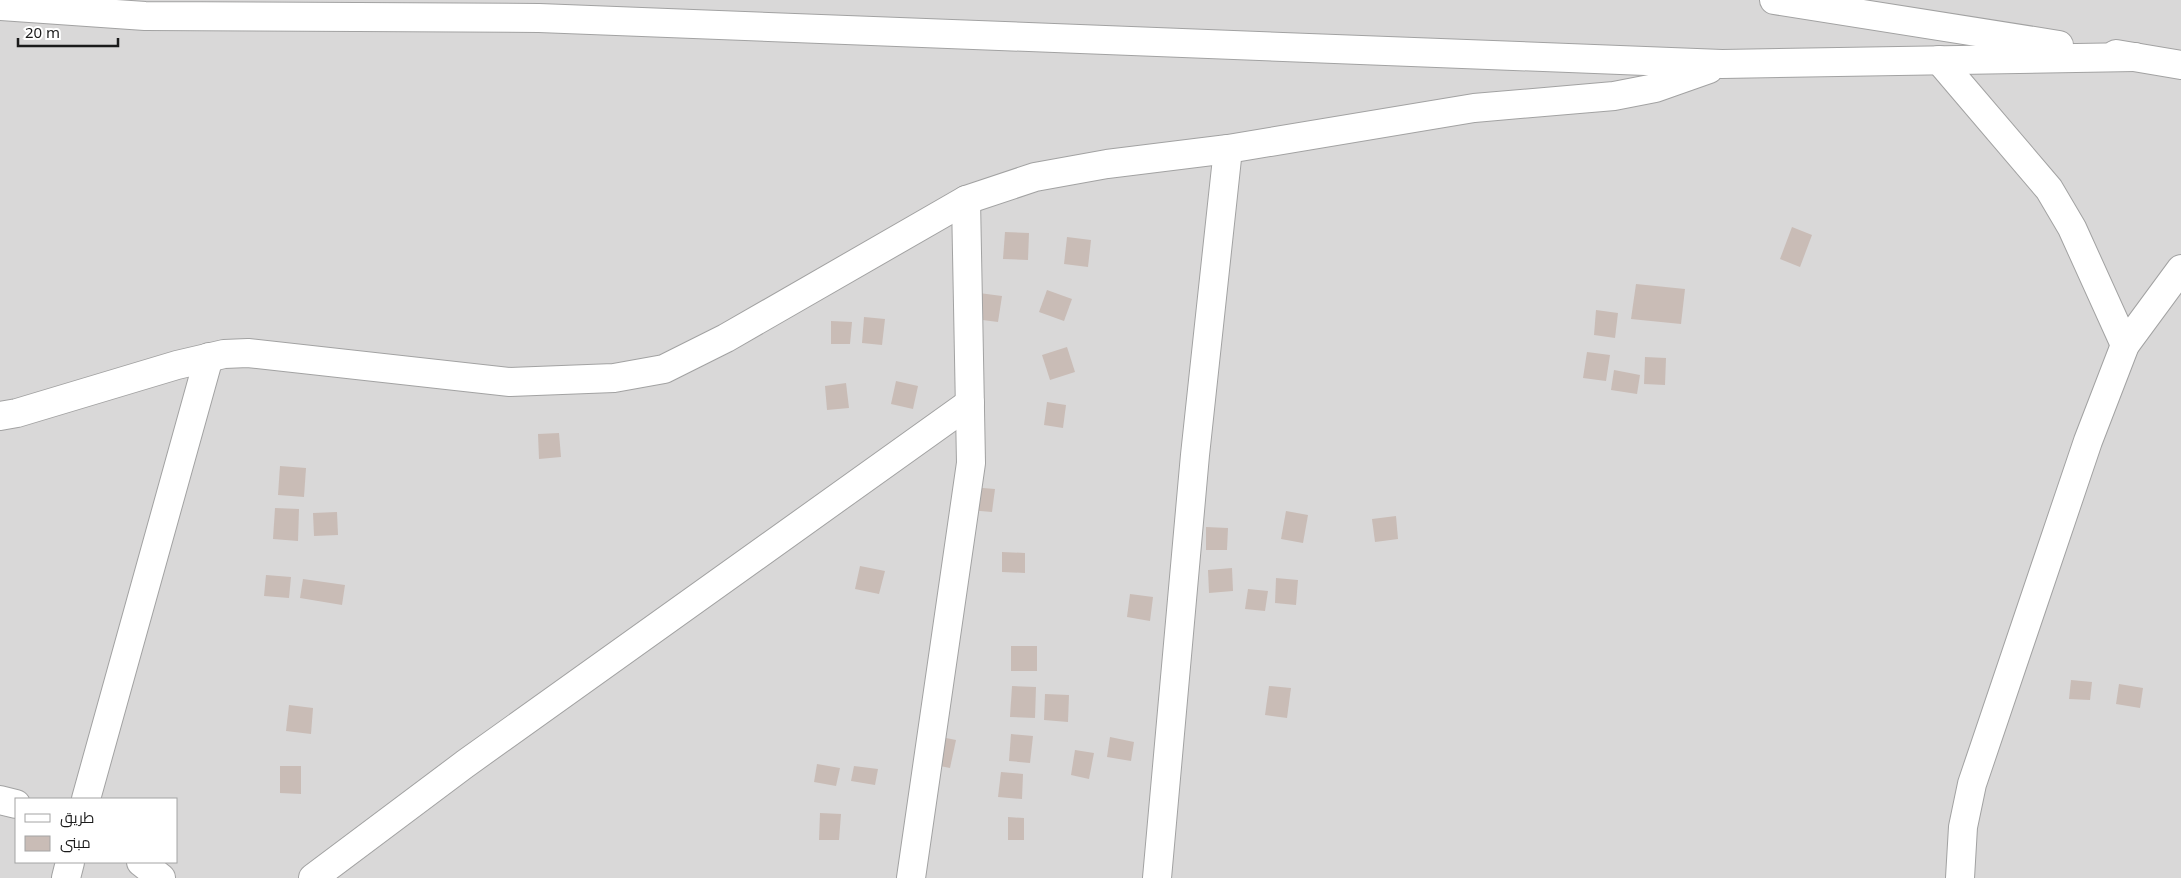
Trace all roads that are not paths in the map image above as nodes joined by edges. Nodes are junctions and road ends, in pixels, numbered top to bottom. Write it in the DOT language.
graph roads {
  1 [pos="1774,0"];
  2 [pos="0,6"];
  3 [pos="2135,57"];
  4 [pos="1939,60"];
  5 [pos="1722,64"];
  6 [pos="2181,65"];
  7 [pos="1228,149"];
  8 [pos="966,200"];
  9 [pos="2181,269"];
  10 [pos="2125,345"];
  11 [pos="209,357"];
  12 [pos="970,403"];
  13 [pos="0,416"];
  14 [pos="86,798"];
  15 [pos="0,800"];
  16 [pos="15,804"];
  17 [pos="70,863"];
  18 [pos="142,863"];
  19 [pos="66,878"];
  20 [pos="161,878"];
  21 [pos="313,878"];
  22 [pos="911,878"];
  23 [pos="1157,878"];
  24 [pos="1960,878"];
  1 -- 3 [label="street"];
  2 -- 5 [label="street"];
  3 -- 4 [label="street"];
  3 -- 6 [label="street"];
  4 -- 5 [label="street"];
  4 -- 10 [label="street"];
  5 -- 7 [label="street"];
  7 -- 8 [label="street"];
  7 -- 23 [label="street"];
  8 -- 11 [label="street"];
  8 -- 12 [label="street"];
  9 -- 10 [label="street"];
  10 -- 24 [label="street"];
  11 -- 13 [label="street"];
  11 -- 14 [label="street"];
  12 -- 21 [label="street"];
  12 -- 22 [label="street"];
  15 -- 16 [label="street"];
  17 -- 19 [label="street"];
  18 -- 20 [label="street"];
}
